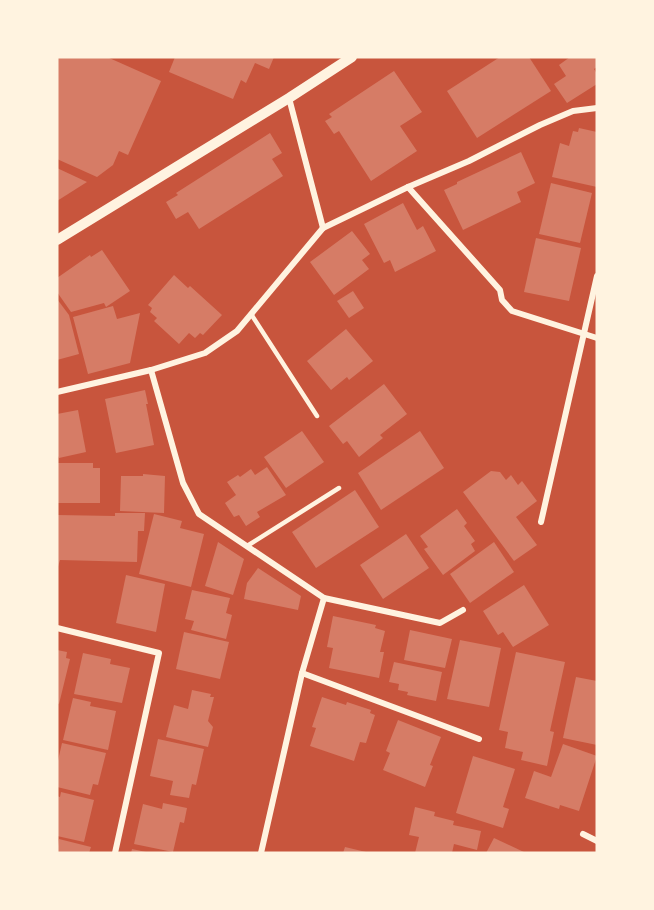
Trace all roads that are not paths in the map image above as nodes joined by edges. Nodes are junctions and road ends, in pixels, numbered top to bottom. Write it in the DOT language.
graph roads {
  1 [pos="345,59"];
  2 [pos="289,98"];
  3 [pos="597,108"];
  4 [pos="408,187"];
  5 [pos="323,228"];
  6 [pos="57,240"];
  7 [pos="597,276"];
  8 [pos="250,314"];
  9 [pos="582,334"];
  10 [pos="597,338"];
  11 [pos="151,370"];
  12 [pos="57,392"];
  13 [pos="317,416"];
  14 [pos="339,488"];
  15 [pos="541,522"];
  16 [pos="247,546"];
  17 [pos="324,598"];
  18 [pos="463,610"];
  19 [pos="57,628"];
  20 [pos="302,673"];
  21 [pos="479,739"];
  22 [pos="583,834"];
  23 [pos="597,841"];
  24 [pos="116,853"];
  25 [pos="261,853"];
  1 -- 2 [label="street"];
  2 -- 5 [label="street"];
  2 -- 6 [label="street"];
  3 -- 4 [label="street"];
  4 -- 5 [label="street"];
  4 -- 9 [label="street"];
  5 -- 8 [label="street"];
  7 -- 9 [label="street"];
  8 -- 11 [label="street"];
  8 -- 13 [label="lane"];
  9 -- 10 [label="street"];
  9 -- 15 [label="street"];
  11 -- 12 [label="street"];
  11 -- 16 [label="street"];
  14 -- 16 [label="lane"];
  16 -- 17 [label="street"];
  17 -- 18 [label="street"];
  17 -- 20 [label="street"];
  19 -- 24 [label="street"];
  20 -- 21 [label="street"];
  20 -- 25 [label="street"];
  22 -- 23 [label="street"];
}
